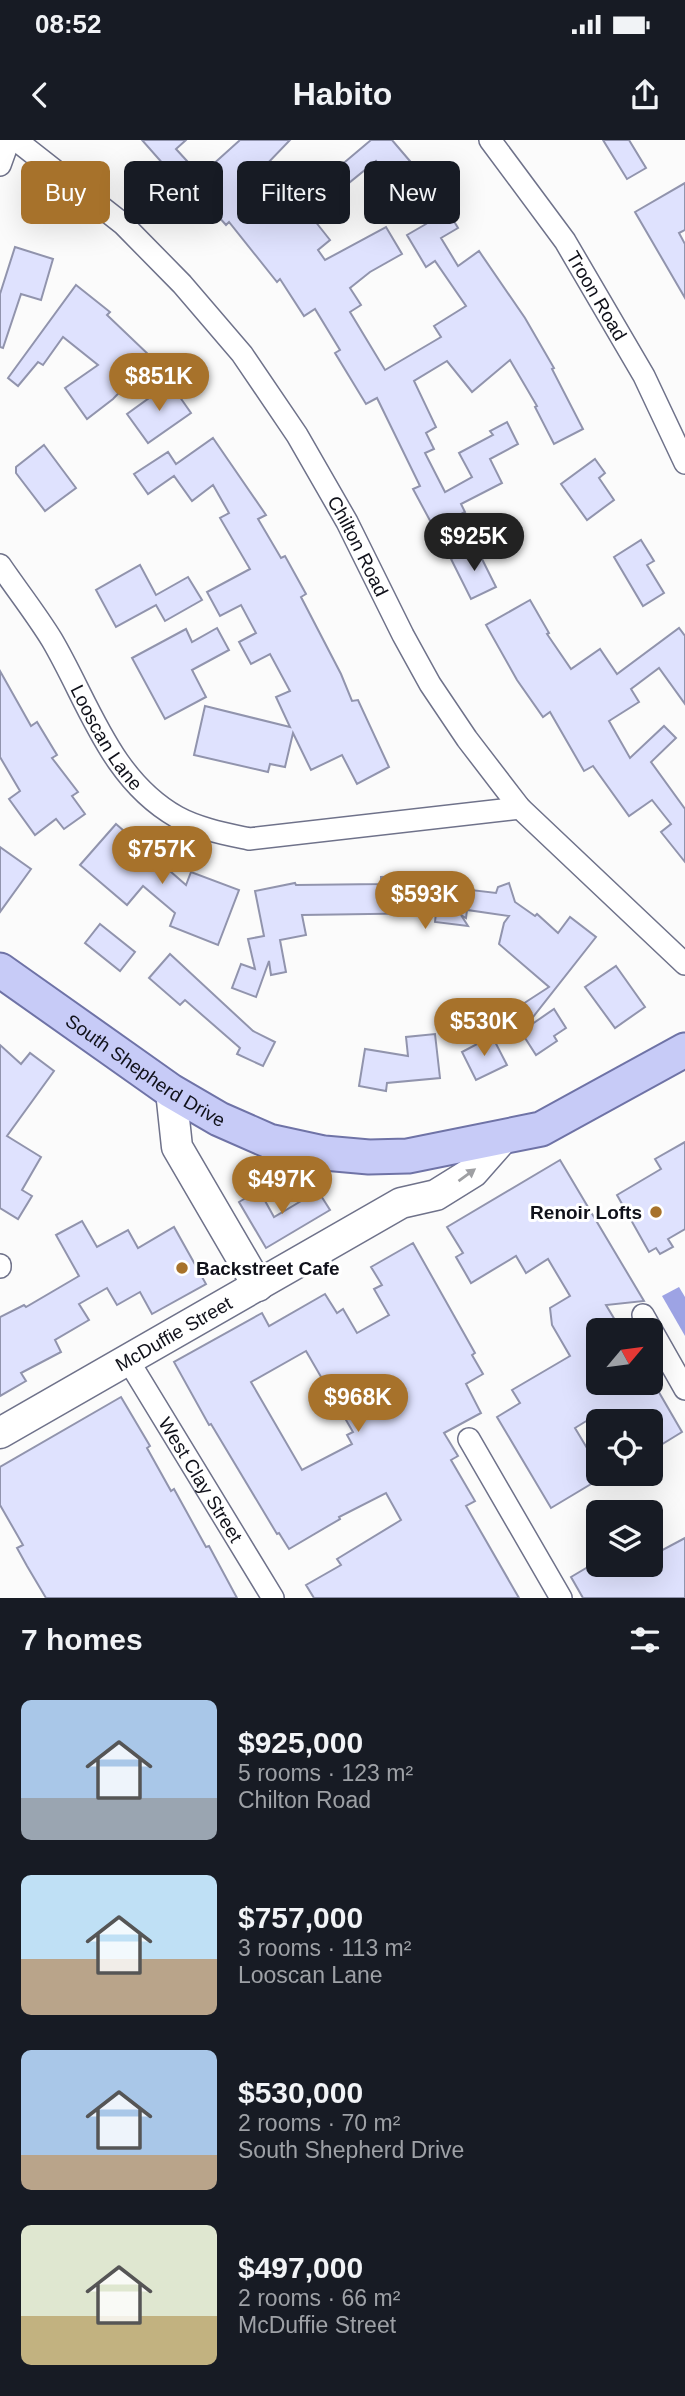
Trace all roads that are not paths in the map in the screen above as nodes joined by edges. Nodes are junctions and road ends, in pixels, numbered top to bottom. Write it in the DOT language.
graph roads {
  1 [pos="9,140"];
  2 [pos="16,140"];
  3 [pos="490,140"];
  4 [pos="0,165"];
  5 [pos="685,463"];
  6 [pos="0,565"];
  7 [pos="520,808"];
  8 [pos="685,964"];
  9 [pos="0,970"];
  10 [pos="685,1024"];
  11 [pos="685,1050"];
  12 [pos="172,1091"];
  13 [pos="505,1138"];
  14 [pos="258,1286"];
  15 [pos="642,1315"];
  16 [pos="128,1360"];
  17 [pos="685,1389"];
  18 [pos="0,1433"];
  19 [pos="469,1439"];
  20 [pos="273,1598"];
  21 [pos="561,1598"];
  1 -- 4 [label="street"];
  2 -- 7 [label="street, Chilton Road"];
  3 -- 5 [label="street, Troon Road"];
  6 -- 7 [label="street, Looscan Lane"];
  7 -- 8 [label="street, Chilton Road"];
  9 -- 12 [label="main road, South Shepherd Drive"];
  10 -- 13 [label="main road"];
  11 -- 13 [label="main road, South Shepherd Drive"];
  12 -- 13 [label="main road, South Shepherd Drive"];
  12 -- 14 [label="street"];
  14 -- 13 [label="street, McDuffie Street, one-way"];
  14 -- 16 [label="street, McDuffie Street"];
  15 -- 17 [label="street"];
  16 -- 18 [label="street, McDuffie Street"];
  16 -- 20 [label="street, West Clay Street"];
  19 -- 21 [label="street"];
}
